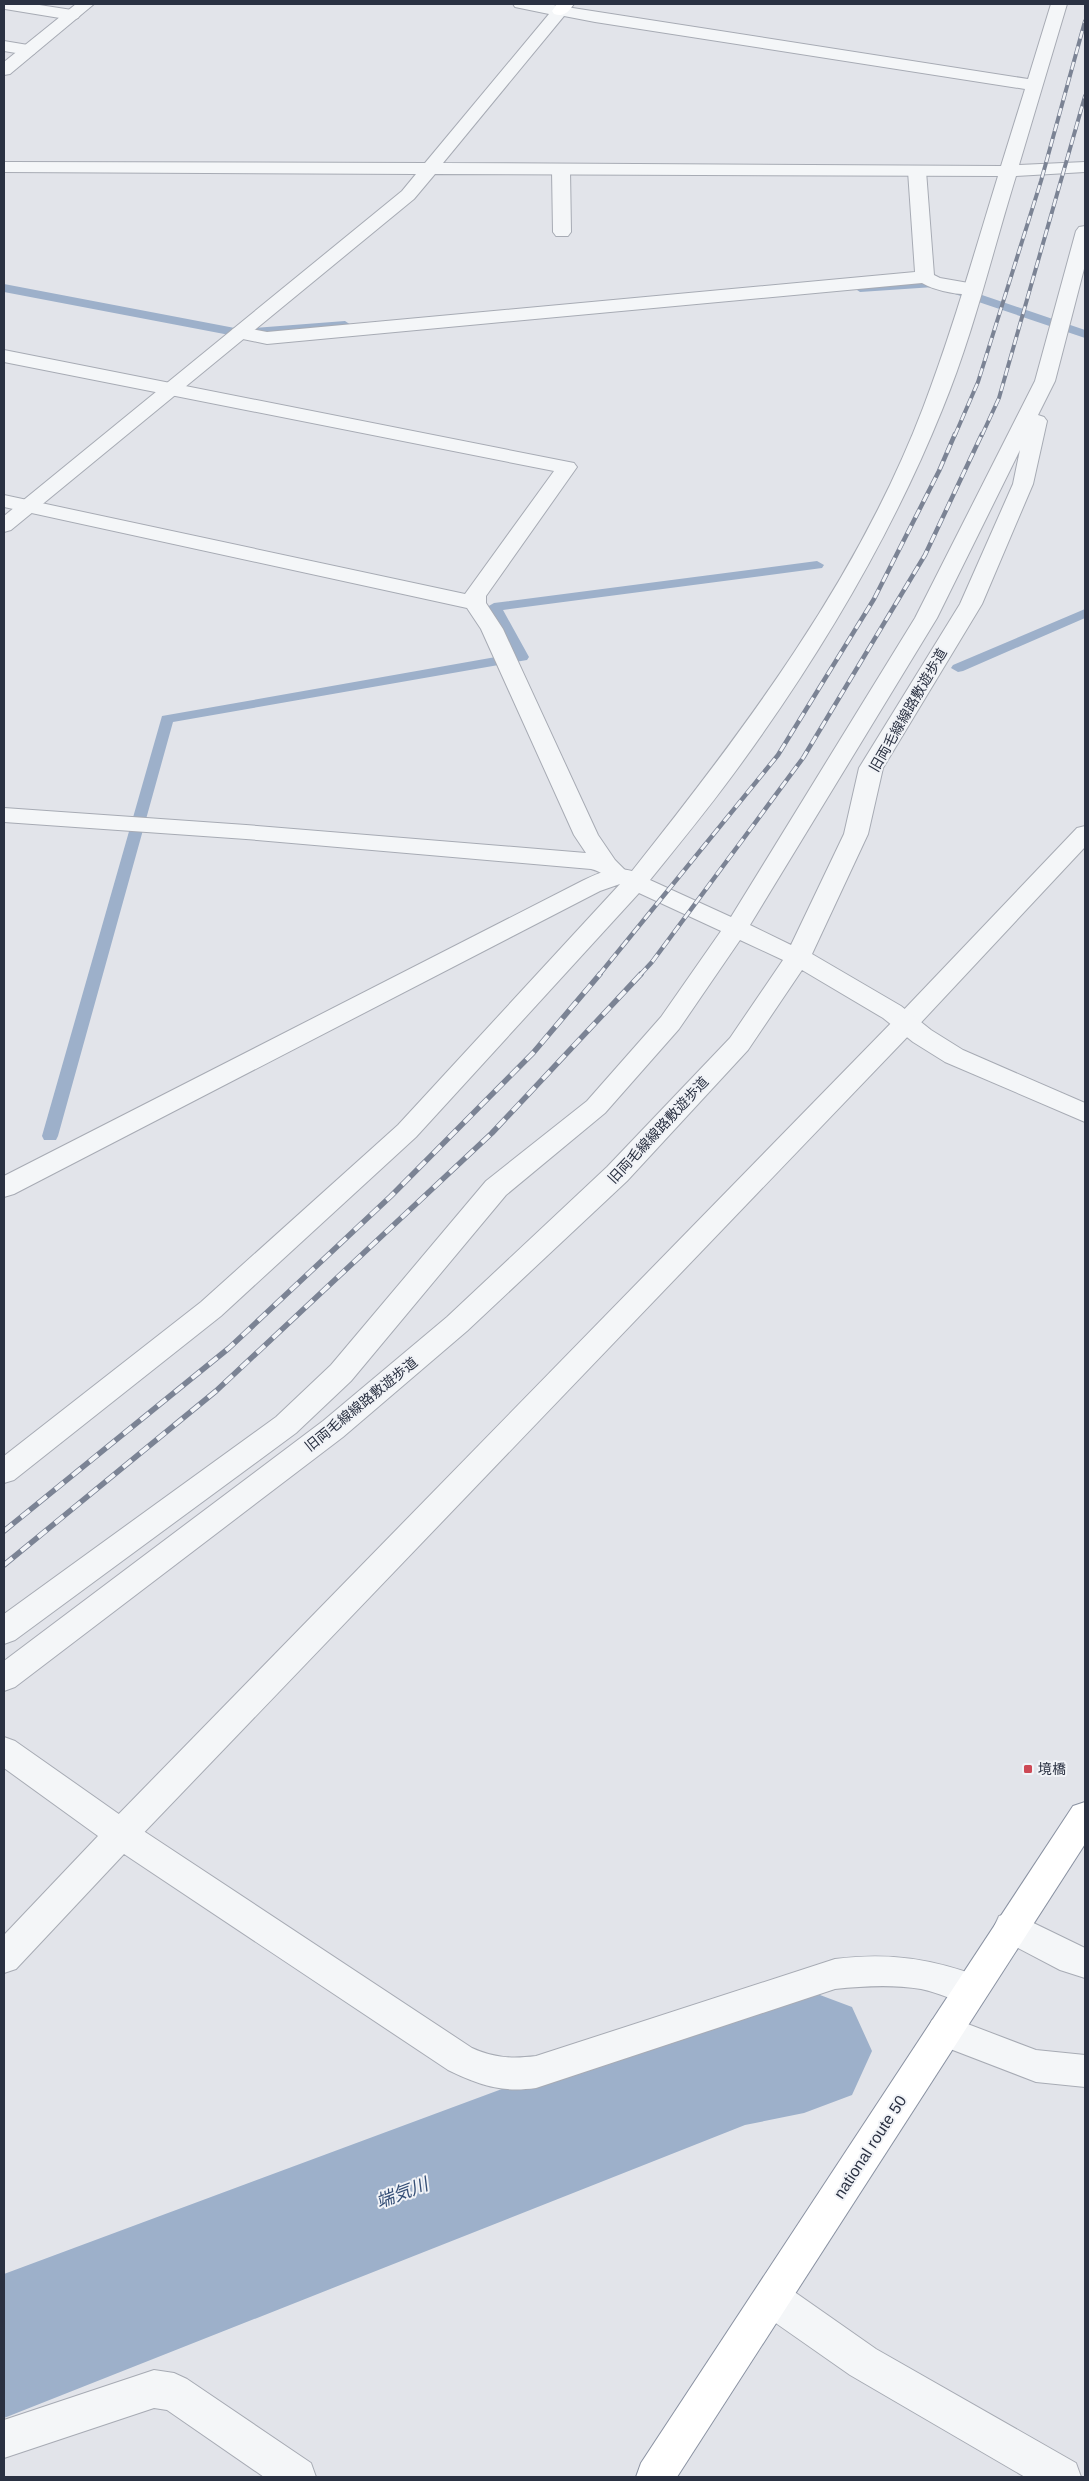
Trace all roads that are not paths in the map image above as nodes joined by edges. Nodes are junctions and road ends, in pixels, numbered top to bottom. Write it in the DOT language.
graph roads {
  1 [pos="5,4"];
  2 [pos="86,4"];
  3 [pos="522,4"];
  4 [pos="1059,4"];
  5 [pos="563,7"];
  6 [pos="72,15"];
  7 [pos="4,46"];
  8 [pos="28,50"];
  9 [pos="4,70"];
  10 [pos="1036,85"];
  11 [pos="4,167"];
  12 [pos="1085,167"];
  13 [pos="430,169"];
  14 [pos="561,170"];
  15 [pos="917,171"];
  16 [pos="1008,171"];
  17 [pos="1085,231"];
  18 [pos="562,232"];
  19 [pos="925,277"];
  20 [pos="972,289"];
  21 [pos="240,333"];
  22 [pos="4,356"];
  23 [pos="1045,381"];
  24 [pos="171,389"];
  25 [pos="4,501"];
  26 [pos="28,506"];
  27 [pos="4,526"];
  28 [pos="475,603"];
  29 [pos="4,816"];
  30 [pos="1085,834"];
  31 [pos="621,875"];
  32 [pos="736,928"];
  33 [pos="798,957"];
  34 [pos="905,1024"];
  35 [pos="1085,1113"];
  36 [pos="4,1187"];
  37 [pos="4,1472"];
  38 [pos="4,1631"];
  39 [pos="4,1678"];
  40 [pos="4,1751"];
  41 [pos="1085,1816"];
  42 [pos="121,1834"];
  43 [pos="1011,1927"];
  44 [pos="4,1958"];
  45 [pos="1085,1964"];
  46 [pos="972,1989"];
  47 [pos="944,2032"];
  48 [pos="1085,2071"];
  49 [pos="773,2299"];
  50 [pos="4,2439"];
  51 [pos="297,2477"];
  52 [pos="656,2477"];
  53 [pos="1062,2477"];
  1 -- 6 [label="street"];
  2 -- 6 [label="street"];
  3 -- 5 [label="street"];
  4 -- 10 [label="street"];
  5 -- 10 [label="street"];
  5 -- 13 [label="street"];
  6 -- 8 [label="street"];
  7 -- 8 [label="street"];
  8 -- 9 [label="street"];
  10 -- 16 [label="street"];
  11 -- 13 [label="street"];
  12 -- 16 [label="street"];
  13 -- 14 [label="street"];
  13 -- 21 [label="street"];
  14 -- 15 [label="street"];
  14 -- 18 [label="street"];
  15 -- 16 [label="street"];
  15 -- 19 [label="street"];
  16 -- 20 [label="street"];
  17 -- 23 [label="street, 旧両毛線線路敷遊歩道"];
  19 -- 20 [label="street"];
  19 -- 21 [label="street"];
  20 -- 31 [label="street"];
  21 -- 24 [label="street"];
  22 -- 24 [label="street"];
  23 -- 32 [label="street, 旧両毛線線路敷遊歩道"];
  23 -- 33 [label="street, 旧両毛線線路敷遊歩道"];
  24 -- 26 [label="street"];
  24 -- 28 [label="street"];
  25 -- 26 [label="street"];
  26 -- 27 [label="street"];
  26 -- 28 [label="street"];
  28 -- 31 [label="street"];
  29 -- 31 [label="street"];
  30 -- 34 [label="street"];
  31 -- 32 [label="street"];
  31 -- 36 [label="street"];
  31 -- 37 [label="street"];
  32 -- 33 [label="street"];
  32 -- 38 [label="street, 旧両毛線線路敷遊歩道"];
  33 -- 34 [label="street"];
  33 -- 39 [label="street, 旧両毛線線路敷遊歩道"];
  34 -- 35 [label="street"];
  34 -- 42 [label="street"];
  40 -- 42 [label="street"];
  41 -- 43 [label="highway, national route 50"];
  42 -- 44 [label="street"];
  42 -- 46 [label="street"];
  43 -- 45 [label="street"];
  43 -- 46 [label="highway, national route 50"];
  46 -- 47 [label="highway, national route 50"];
  47 -- 48 [label="street"];
  47 -- 49 [label="highway, national route 50"];
  49 -- 52 [label="highway, national route 50"];
  49 -- 53 [label="street"];
  50 -- 51 [label="street"];
}
